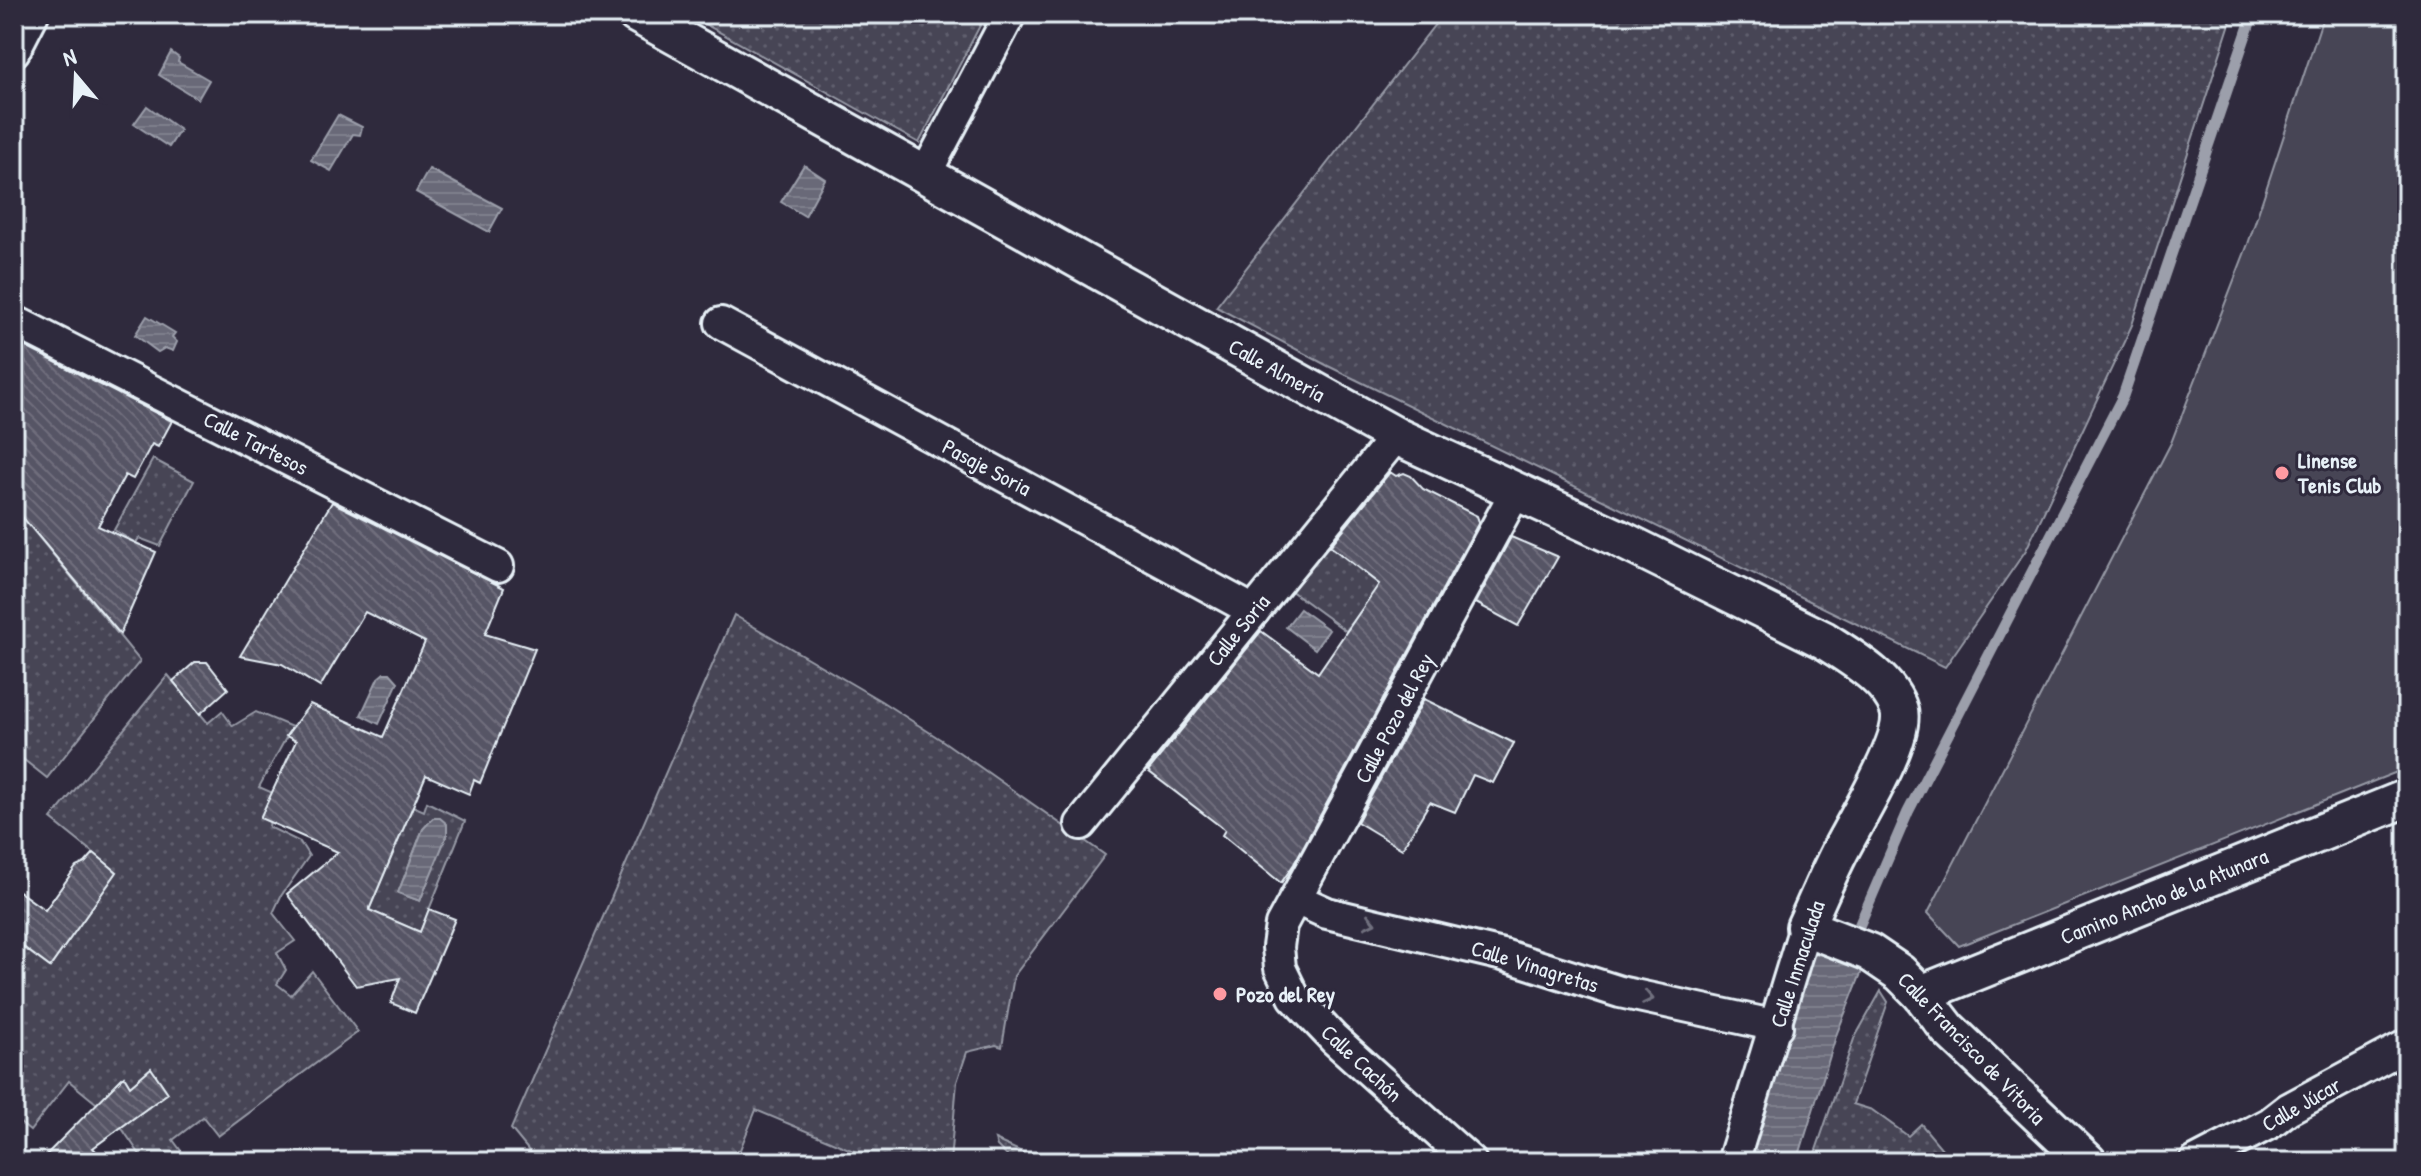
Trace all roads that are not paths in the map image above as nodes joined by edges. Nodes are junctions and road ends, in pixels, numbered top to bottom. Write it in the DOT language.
graph roads {
  1 [pos="33,14"];
  2 [pos="636,14"];
  3 [pos="1010,14"];
  4 [pos="14,51"];
  5 [pos="925,175"];
  6 [pos="14,321"];
  7 [pos="721,323"];
  8 [pos="1396,436"];
  9 [pos="1516,491"];
  10 [pos="498,566"];
  11 [pos="1254,611"];
  12 [pos="1899,730"];
  13 [pos="2407,798"];
  14 [pos="1081,824"];
  15 [pos="1296,899"];
  16 [pos="1811,929"];
  17 [pos="1278,947"];
  18 [pos="1921,994"];
  19 [pos="1777,1026"];
  20 [pos="2407,1045"];
  21 [pos="1471,1162"];
  22 [pos="1733,1162"];
  23 [pos="2088,1162"];
  24 [pos="2195,1162"];
  1 -- 4 [label="street"];
  2 -- 5 [label="street, Calle Almería"];
  3 -- 5 [label="street"];
  5 -- 8 [label="street, Calle Almería"];
  6 -- 10 [label="street, Calle Tartesos"];
  7 -- 11 [label="street, Pasaje Soria"];
  8 -- 9 [label="street, Calle Almería"];
  8 -- 11 [label="street, Calle Soria"];
  9 -- 12 [label="street, Calle Almería"];
  9 -- 15 [label="street, Calle Pozo del Rey"];
  11 -- 14 [label="street, Calle Soria"];
  12 -- 16 [label="street, Calle Inmaculada"];
  13 -- 18 [label="street, Camino Ancho de la Atunara"];
  15 -- 17 [label="street, Calle Pozo del Rey"];
  15 -- 19 [label="street, Calle Vinagretas, one-way"];
  16 -- 18 [label="street, Calle Francisco de Vitoria"];
  16 -- 19 [label="street, Calle Inmaculada"];
  17 -- 21 [label="street, Calle Cachón"];
  18 -- 23 [label="street, Calle Francisco de Vitoria"];
  19 -- 22 [label="street, Calle Inmaculada"];
  20 -- 24 [label="street, Calle Júcar"];
}
